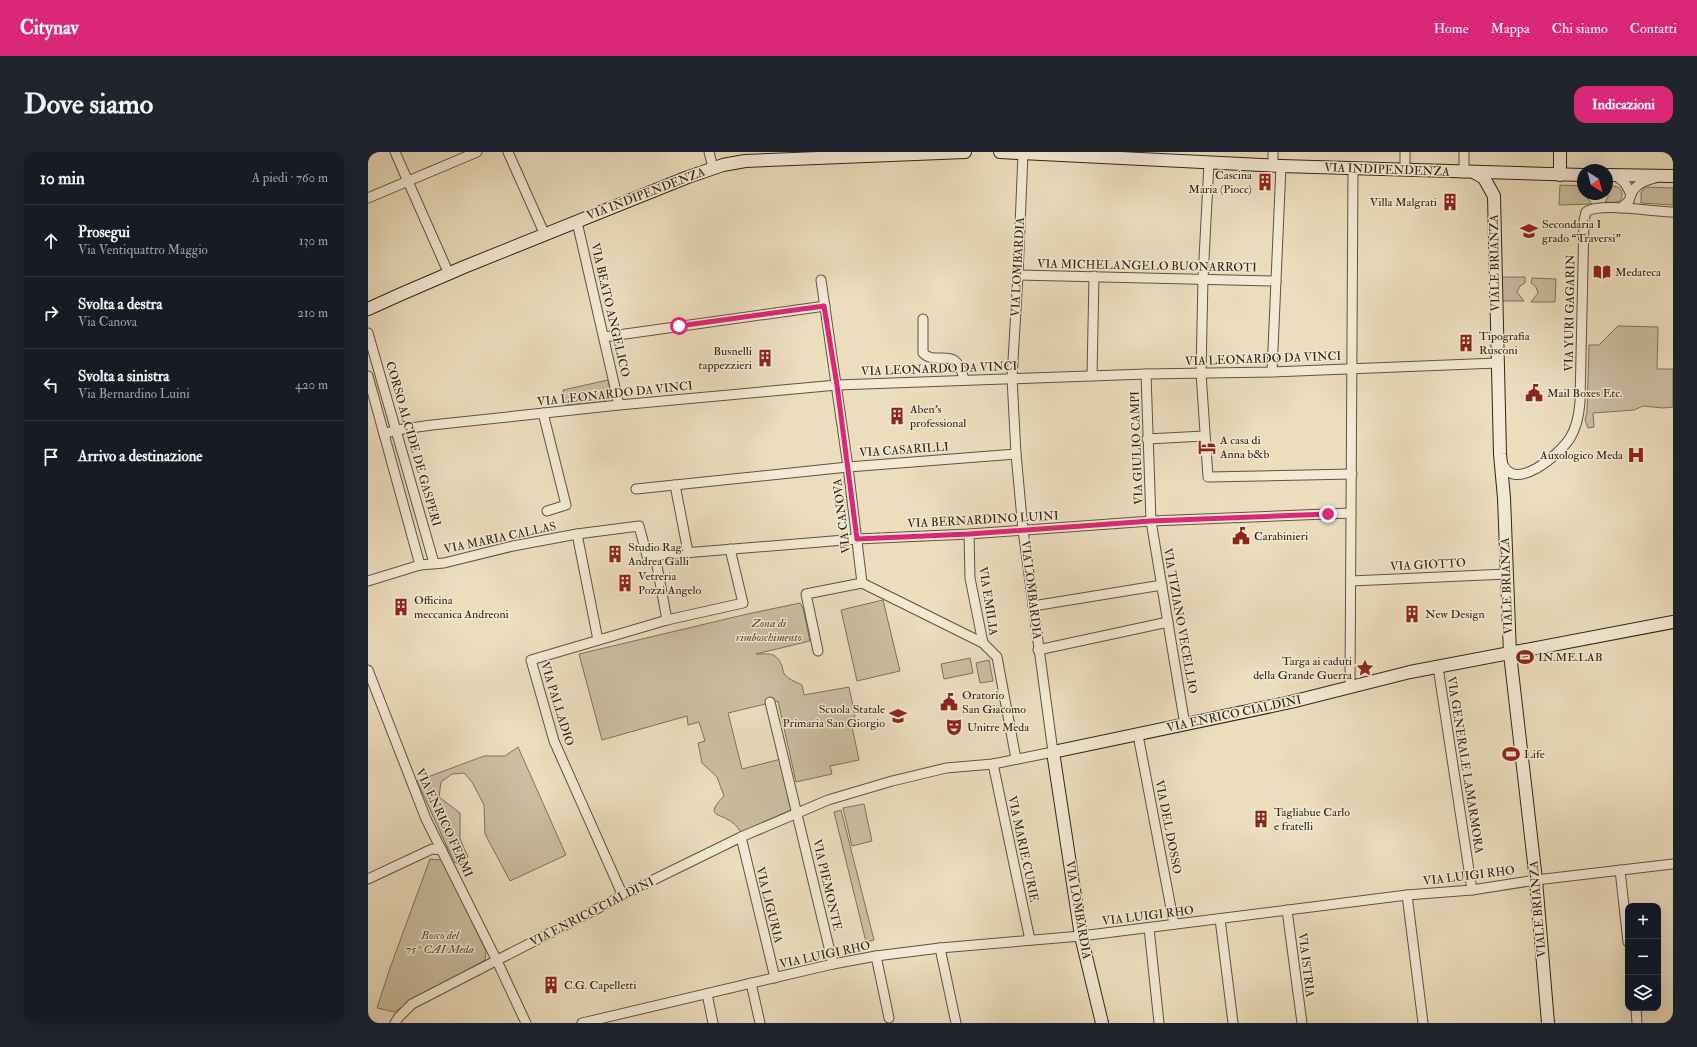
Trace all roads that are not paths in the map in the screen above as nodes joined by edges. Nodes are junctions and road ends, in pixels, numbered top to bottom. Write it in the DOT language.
graph roads {
  1 [pos="395,152"];
  2 [pos="477,152"];
  3 [pos="508,152"];
  4 [pos="709,152"];
  5 [pos="965,152"];
  6 [pos="1000,152"];
  7 [pos="1273,152"];
  8 [pos="1405,152"];
  9 [pos="1464,152"];
  10 [pos="1560,152"];
  11 [pos="1023,153"];
  12 [pos="1177,157"];
  13 [pos="1209,163"];
  14 [pos="1277,166"];
  15 [pos="713,168"];
  16 [pos="1353,169"];
  17 [pos="1405,170"];
  18 [pos="1470,173"];
  19 [pos="1505,173"];
  20 [pos="1560,175"];
  21 [pos="1577,175"];
  22 [pos="1613,175"];
  23 [pos="1613,176"];
  24 [pos="1673,176"];
  25 [pos="408,181"];
  26 [pos="1631,194"];
  27 [pos="1494,196"];
  28 [pos="368,198"];
  29 [pos="1621,208"];
  30 [pos="1673,212"];
  31 [pos="577,222"];
  32 [pos="544,235"];
  33 [pos="449,274"];
  34 [pos="1018,275"];
  35 [pos="1094,276"];
  36 [pos="1203,278"];
  37 [pos="821,280"];
  38 [pos="1276,281"];
  39 [pos="824,306"];
  40 [pos="368,309"];
  41 [pos="923,319"];
  42 [pos="368,333"];
  43 [pos="604,337"];
  44 [pos="1497,363"];
  45 [pos="1352,368"];
  46 [pos="1272,372"];
  47 [pos="1201,373"];
  48 [pos="1146,374"];
  49 [pos="368,376"];
  50 [pos="1092,376"];
  51 [pos="1012,378"];
  52 [pos="964,380"];
  53 [pos="837,385"];
  54 [pos="619,405"];
  55 [pos="543,413"];
  56 [pos="396,430"];
  57 [pos="384,434"];
  58 [pos="1204,436"];
  59 [pos="1148,439"];
  60 [pos="1016,454"];
  61 [pos="1500,454"];
  62 [pos="848,467"];
  63 [pos="1523,473"];
  64 [pos="1352,474"];
  65 [pos="675,485"];
  66 [pos="636,489"];
  67 [pos="1504,498"];
  68 [pos="547,511"];
  69 [pos="1351,513"];
  70 [pos="1151,521"];
  71 [pos="1023,530"];
  72 [pos="577,534"];
  73 [pos="969,534"];
  74 [pos="857,539"];
  75 [pos="730,549"];
  76 [pos="688,552"];
  77 [pos="655,555"];
  78 [pos="434,563"];
  79 [pos="420,566"];
  80 [pos="1507,574"];
  81 [pos="368,581"];
  82 [pos="1350,582"];
  83 [pos="862,583"];
  84 [pos="1162,585"];
  85 [pos="1033,606"];
  86 [pos="667,620"];
  87 [pos="1168,622"];
  88 [pos="1673,622"];
  89 [pos="598,640"];
  90 [pos="982,643"];
  91 [pos="1038,650"];
  92 [pos="818,651"];
  93 [pos="1510,654"];
  94 [pos="1438,667"];
  95 [pos="368,670"];
  96 [pos="1350,687"];
  97 [pos="770,702"];
  98 [pos="1185,725"];
  99 [pos="1138,735"];
  100 [pos="1053,752"];
  101 [pos="1016,759"];
  102 [pos="993,764"];
  103 [pos="798,812"];
  104 [pos="741,837"];
  105 [pos="442,850"];
  106 [pos="1673,864"];
  107 [pos="1620,870"];
  108 [pos="368,879"];
  109 [pos="1536,880"];
  110 [pos="1472,890"];
  111 [pos="1407,895"];
  112 [pos="623,896"];
  113 [pos="1287,910"];
  114 [pos="1220,919"];
  115 [pos="1174,924"];
  116 [pos="1149,928"];
  117 [pos="1081,936"];
  118 [pos="1628,939"];
  119 [pos="1030,940"];
  120 [pos="940,948"];
  121 [pos="876,956"];
  122 [pos="497,961"];
  123 [pos="833,964"];
  124 [pos="775,978"];
  125 [pos="751,983"];
  126 [pos="707,994"];
  127 [pos="1636,1011"];
  128 [pos="889,1018"];
  129 [pos="397,1020"];
  130 [pos="386,1023"];
  131 [pos="526,1023"];
  132 [pos="582,1023"];
  133 [pos="713,1023"];
  134 [pos="760,1023"];
  135 [pos="956,1023"];
  136 [pos="1102,1023"];
  137 [pos="1159,1023"];
  138 [pos="1233,1023"];
  139 [pos="1302,1023"];
  140 [pos="1423,1023"];
  141 [pos="1548,1023"];
  142 [pos="1637,1023"];
  1 -- 25 [label="street"];
  2 -- 25 [label="street"];
  3 -- 32 [label="street"];
  4 -- 15 [label="street"];
  5 -- 15 [label="street, VIA INDIPENDENZA"];
  6 -- 11 [label="street, VIA INDIPENDENZA"];
  7 -- 14 [label="street"];
  8 -- 17 [label="street"];
  9 -- 18 [label="street"];
  10 -- 20 [label="street"];
  11 -- 12 [label="street, VIA INDIPENDENZA"];
  11 -- 34 [label="street, VIA LOMBARDIA"];
  12 -- 13 [label="street, VIA INDIPENDENZA"];
  13 -- 14 [label="street, VIA INDIPENDENZA"];
  13 -- 36 [label="street"];
  14 -- 16 [label="street, VIA INDIPENDENZA"];
  14 -- 38 [label="street"];
  15 -- 31 [label="street, VIA INDIPENDENZA"];
  16 -- 17 [label="street, VIA INDIPENDENZA"];
  16 -- 45 [label="street"];
  17 -- 18 [label="street, VIA INDIPENDENZA"];
  18 -- 19 [label="street, VIA INDIPENDENZA"];
  18 -- 27 [label="street, VIALE BRIANZA"];
  19 -- 20 [label="street, VIA INDIPENDENZA"];
  19 -- 27 [label="street, VIALE BRIANZA"];
  20 -- 21 [label="street, VIA INDIPENDENZA"];
  22 -- 24 [label="street"];
  23 -- 26 [label="street"];
  24 -- 26 [label="street"];
  25 -- 28 [label="street"];
  25 -- 33 [label="street"];
  26 -- 29 [label="street"];
  27 -- 44 [label="street, VIALE BRIANZA"];
  29 -- 30 [label="street"];
  29 -- 63 [label="street, VIA YURI GAGARIN"];
  31 -- 32 [label="street, VIA INDIPENDENZA"];
  31 -- 43 [label="street, VIA BEATO ANGELICO"];
  32 -- 33 [label="street, VIA INDIPENDENZA"];
  33 -- 40 [label="street, VIA INDIPENDENZA"];
  34 -- 35 [label="street, VIA MICHELANGELO BUONARROTI"];
  34 -- 51 [label="street, VIA LOMBARDIA"];
  35 -- 36 [label="street, VIA MICHELANGELO BUONARROTI"];
  35 -- 50 [label="street"];
  36 -- 38 [label="street, VIA MICHELANGELO BUONARROTI"];
  36 -- 47 [label="street"];
  37 -- 39 [label="street, VIA CANOVA"];
  38 -- 46 [label="street"];
  39 -- 43 [label="street"];
  39 -- 53 [label="street, VIA CANOVA"];
  41 -- 52 [label="street"];
  42 -- 56 [label="street, CORSO ALCIDE DE GASPERI"];
  43 -- 54 [label="street, VIA BEATO ANGELICO"];
  44 -- 45 [label="street, VIA LEONARDO DA VINCI"];
  44 -- 61 [label="street, VIALE BRIANZA"];
  45 -- 46 [label="street, VIA LEONARDO DA VINCI"];
  45 -- 64 [label="street"];
  46 -- 47 [label="street, VIA LEONARDO DA VINCI"];
  47 -- 48 [label="street, VIA LEONARDO DA VINCI"];
  47 -- 58 [label="street"];
  48 -- 50 [label="street, VIA LEONARDO DA VINCI"];
  48 -- 59 [label="street, VIA GIULIO CAMPI"];
  49 -- 57 [label="street, CORSO ALCIDE DE GASPERI"];
  50 -- 51 [label="street, VIA LEONARDO DA VINCI"];
  51 -- 52 [label="street, VIA LEONARDO DA VINCI"];
  51 -- 60 [label="street, VIA LOMBARDIA"];
  52 -- 53 [label="street, VIA LEONARDO DA VINCI"];
  53 -- 54 [label="street, VIA LEONARDO DA VINCI"];
  53 -- 62 [label="street, VIA CANOVA"];
  54 -- 55 [label="street, VIA LEONARDO DA VINCI"];
  55 -- 56 [label="street, VIA LEONARDO DA VINCI"];
  55 -- 68 [label="street"];
  56 -- 57 [label="street, VIA LEONARDO DA VINCI"];
  56 -- 78 [label="street, CORSO ALCIDE DE GASPERI"];
  57 -- 79 [label="street, CORSO ALCIDE DE GASPERI"];
  58 -- 59 [label="street"];
  58 -- 64 [label="street"];
  59 -- 70 [label="street, VIA GIULIO CAMPI"];
  60 -- 62 [label="street, VIA CASARILLI"];
  60 -- 71 [label="street, VIA LOMBARDIA"];
  61 -- 63 [label="street"];
  61 -- 67 [label="street, VIALE BRIANZA"];
  62 -- 65 [label="street, VIA CASARILLI"];
  62 -- 74 [label="street, VIA CANOVA"];
  63 -- 67 [label="street, VIA YURI GAGARIN"];
  64 -- 69 [label="street"];
  65 -- 66 [label="street, VIA CASARILLI"];
  65 -- 76 [label="street"];
  67 -- 80 [label="street, VIALE BRIANZA"];
  69 -- 70 [label="street, VIA BERNARDINO LUINI"];
  69 -- 82 [label="street"];
  70 -- 71 [label="street, VIA BERNARDINO LUINI"];
  70 -- 84 [label="street, VIA TIZIANO VECELLIO"];
  71 -- 73 [label="street, VIA BERNARDINO LUINI"];
  71 -- 85 [label="street, VIA LOMBARDIA"];
  72 -- 77 [label="street, VIA MARIA CALLAS"];
  72 -- 78 [label="street, VIA MARIA CALLAS"];
  72 -- 89 [label="street"];
  73 -- 74 [label="street, VIA BERNARDINO LUINI"];
  73 -- 90 [label="street, VIA EMILIA"];
  74 -- 75 [label="street, VIA BERNARDINO LUINI"];
  74 -- 83 [label="street, VIA CANOVA"];
  75 -- 76 [label="street, VIA BERNARDINO LUINI"];
  75 -- 86 [label="street"];
  76 -- 77 [label="street, VIA BERNARDINO LUINI"];
  77 -- 86 [label="street"];
  78 -- 79 [label="street, VIA MARIA CALLAS"];
  79 -- 81 [label="street, VIA MARIA CALLAS"];
  80 -- 82 [label="street, VIA GIOTTO"];
  80 -- 93 [label="street, VIALE BRIANZA"];
  82 -- 96 [label="street"];
  83 -- 90 [label="street"];
  83 -- 92 [label="street"];
  84 -- 85 [label="street"];
  84 -- 87 [label="street, VIA TIZIANO VECELLIO"];
  85 -- 91 [label="street, VIA LOMBARDIA"];
  86 -- 89 [label="street"];
  87 -- 91 [label="street"];
  87 -- 98 [label="street, VIA TIZIANO VECELLIO"];
  88 -- 93 [label="street, VIA ENRICO CIALDINI"];
  89 -- 112 [label="street, VIA PALLADIO"];
  90 -- 101 [label="street, VIA EMILIA"];
  91 -- 100 [label="street, VIA LOMBARDIA"];
  93 -- 94 [label="street, VIA ENRICO CIALDINI"];
  93 -- 109 [label="street, VIALE BRIANZA"];
  94 -- 96 [label="street, VIA ENRICO CIALDINI"];
  94 -- 110 [label="street, VIA GENERALE LAMARMORA"];
  95 -- 105 [label="street, VIA ENRICO FERMI"];
  96 -- 98 [label="street, VIA ENRICO CIALDINI"];
  97 -- 103 [label="street"];
  98 -- 99 [label="street, VIA ENRICO CIALDINI"];
  99 -- 100 [label="street, VIA ENRICO CIALDINI"];
  99 -- 115 [label="street, VIA DEL DOSSO"];
  100 -- 101 [label="street, VIA ENRICO CIALDINI"];
  100 -- 117 [label="street, VIA LOMBARDIA"];
  101 -- 102 [label="street, VIA ENRICO CIALDINI"];
  102 -- 103 [label="street, VIA ENRICO CIALDINI"];
  102 -- 119 [label="street, VIA MARIE CURIE"];
  103 -- 104 [label="street, VIA ENRICO CIALDINI"];
  103 -- 123 [label="street, VIA PIEMONTE"];
  104 -- 112 [label="street, VIA ENRICO CIALDINI"];
  104 -- 124 [label="street, VIA LIGURIA"];
  105 -- 108 [label="street"];
  105 -- 122 [label="street, VIA ENRICO FERMI"];
  106 -- 107 [label="street, VIA LUIGI RHO"];
  107 -- 109 [label="street, VIA LUIGI RHO"];
  107 -- 118 [label="street"];
  109 -- 110 [label="street, VIA LUIGI RHO"];
  109 -- 141 [label="street, VIALE BRIANZA"];
  110 -- 111 [label="street, VIA LUIGI RHO"];
  111 -- 113 [label="street, VIA LUIGI RHO"];
  111 -- 140 [label="street"];
  112 -- 122 [label="street, VIA ENRICO CIALDINI"];
  113 -- 114 [label="street, VIA LUIGI RHO"];
  113 -- 139 [label="street, VIA ISTRIA"];
  114 -- 115 [label="street, VIA LUIGI RHO"];
  114 -- 138 [label="street"];
  115 -- 116 [label="street, VIA LUIGI RHO"];
  116 -- 117 [label="street, VIA LUIGI RHO"];
  116 -- 137 [label="street"];
  117 -- 119 [label="street, VIA LUIGI RHO"];
  117 -- 136 [label="street, VIA LOMBARDIA"];
  119 -- 120 [label="street, VIA LUIGI RHO"];
  120 -- 121 [label="street, VIA LUIGI RHO"];
  120 -- 135 [label="street"];
  121 -- 123 [label="street, VIA LUIGI RHO"];
  121 -- 128 [label="street"];
  122 -- 129 [label="street, VIA ENRICO CIALDINI"];
  122 -- 131 [label="street, VIA ENRICO FERMI"];
  123 -- 124 [label="street, VIA LUIGI RHO"];
  124 -- 125 [label="street, VIA LUIGI RHO"];
  125 -- 126 [label="street, VIA LUIGI RHO"];
  125 -- 134 [label="street"];
  126 -- 132 [label="street, VIA LUIGI RHO"];
  126 -- 133 [label="street"];
  127 -- 142 [label="street"];
  129 -- 130 [label="street"];
}
